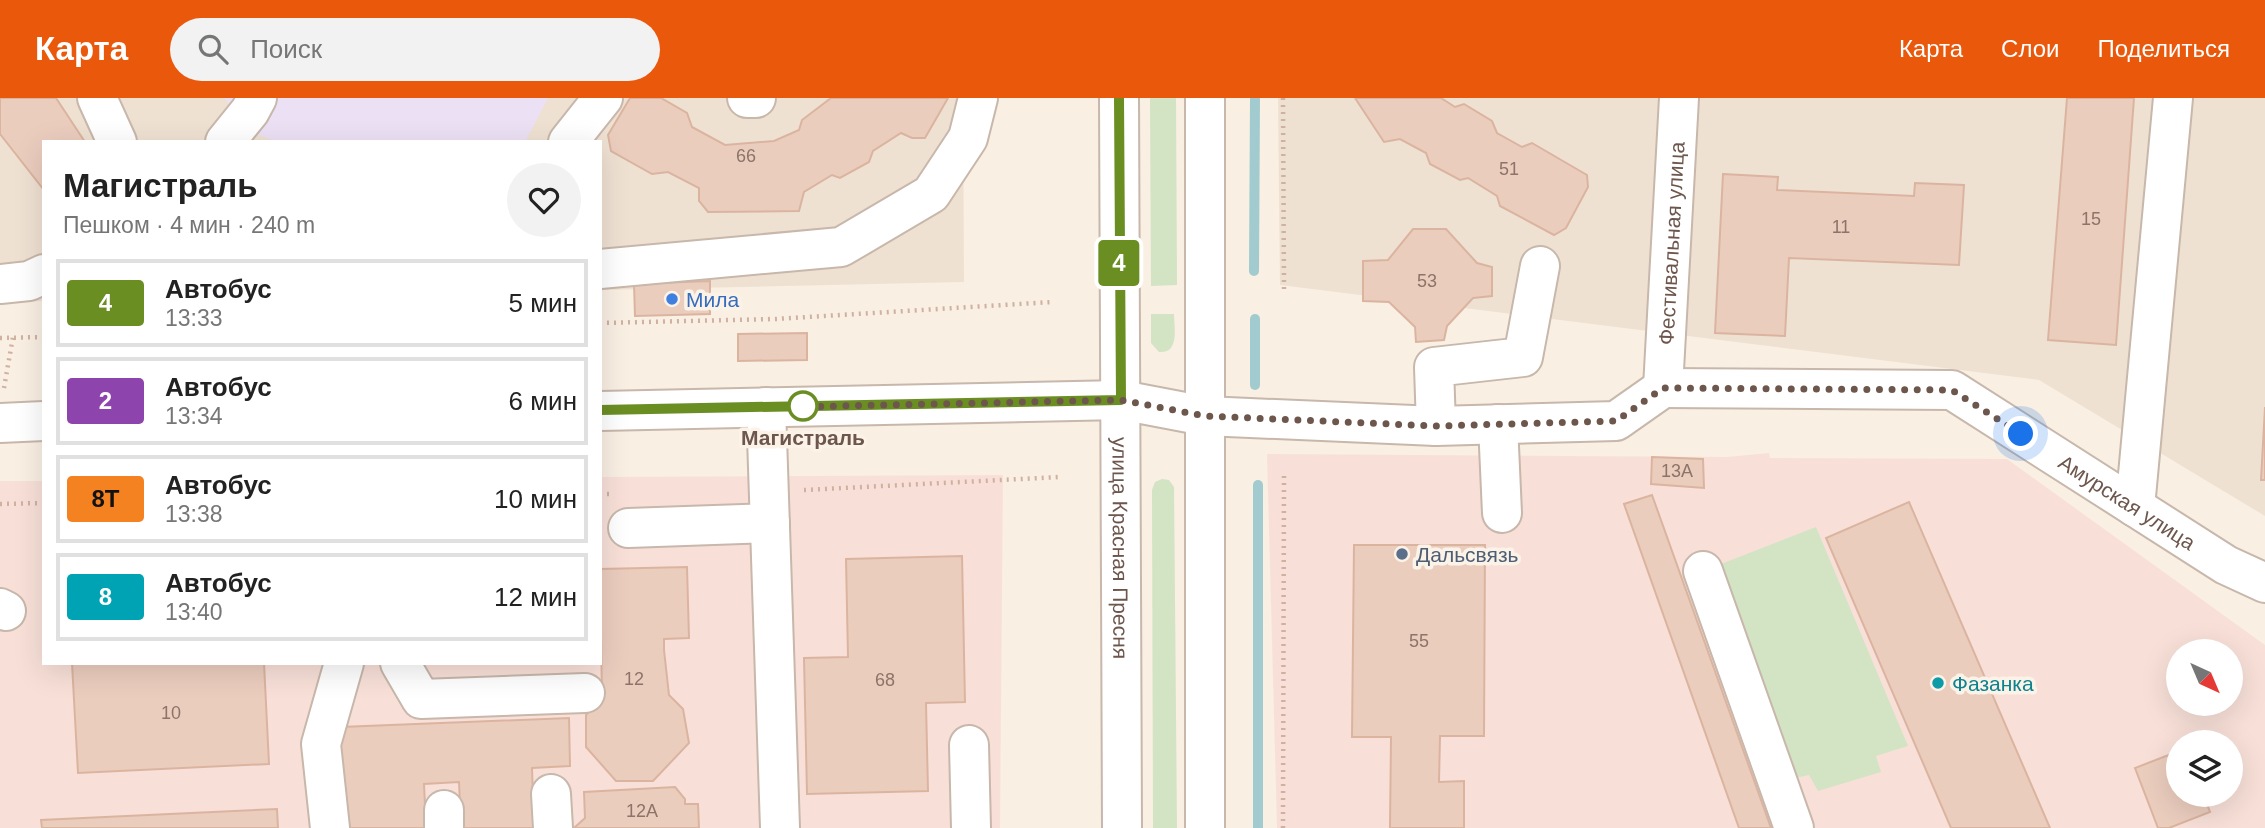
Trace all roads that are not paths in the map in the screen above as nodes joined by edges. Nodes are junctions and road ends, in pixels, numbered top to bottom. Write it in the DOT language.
graph roads {
  1 [pos="97,98"];
  2 [pos="257,98"];
  3 [pos="603,98"];
  4 [pos="747,98"];
  5 [pos="756,98"];
  6 [pos="978,98"];
  7 [pos="1119,98"];
  8 [pos="1205,98"];
  9 [pos="1679,98"];
  10 [pos="2173,98"];
  11 [pos="116,140"];
  12 [pos="227,140"];
  13 [pos="570,140"];
  14 [pos="1540,266"];
  15 [pos="602,269"];
  16 [pos="42,275"];
  17 [pos="0,284"];
  18 [pos="1663,388"];
  19 [pos="1121,400"];
  20 [pos="2,407"];
  21 [pos="766,407"];
  22 [pos="602,411"];
  23 [pos="1205,416"];
  24 [pos="42,420"];
  25 [pos="1498,424"];
  26 [pos="1436,426"];
  27 [pos="2135,507"];
  28 [pos="770,508"];
  29 [pos="627,511"];
  30 [pos="1502,513"];
  31 [pos="1703,571"];
  32 [pos="2265,583"];
  33 [pos="343,665"];
  34 [pos="401,665"];
  35 [pos="585,693"];
  36 [pos="969,745"];
  37 [pos="330,828"];
  38 [pos="780,828"];
  39 [pos="971,828"];
  40 [pos="1122,828"];
  41 [pos="1205,828"];
  42 [pos="1794,828"];
  1 -- 11 [label="street"];
  2 -- 12 [label="street"];
  3 -- 13 [label="street"];
  4 -- 5 [label="street"];
  6 -- 15 [label="street"];
  7 -- 19 [label="street, улица Красная Пресня"];
  8 -- 23 [label="street"];
  9 -- 18 [label="street, Фестивальная улица"];
  10 -- 27 [label="street"];
  14 -- 26 [label="street"];
  16 -- 17 [label="street"];
  18 -- 25 [label="street"];
  18 -- 27 [label="street, Амурская улица"];
  19 -- 21 [label="street"];
  19 -- 23 [label="street"];
  19 -- 40 [label="street, улица Красная Пресня"];
  20 -- 24 [label="street"];
  21 -- 22 [label="street"];
  21 -- 28 [label="street"];
  23 -- 26 [label="street"];
  23 -- 41 [label="street"];
  25 -- 26 [label="street"];
  25 -- 30 [label="street"];
  27 -- 32 [label="street, Амурская улица"];
  28 -- 29 [label="street"];
  28 -- 38 [label="street"];
  31 -- 42 [label="street"];
  33 -- 37 [label="street"];
  34 -- 35 [label="street"];
  36 -- 39 [label="street"];
}
